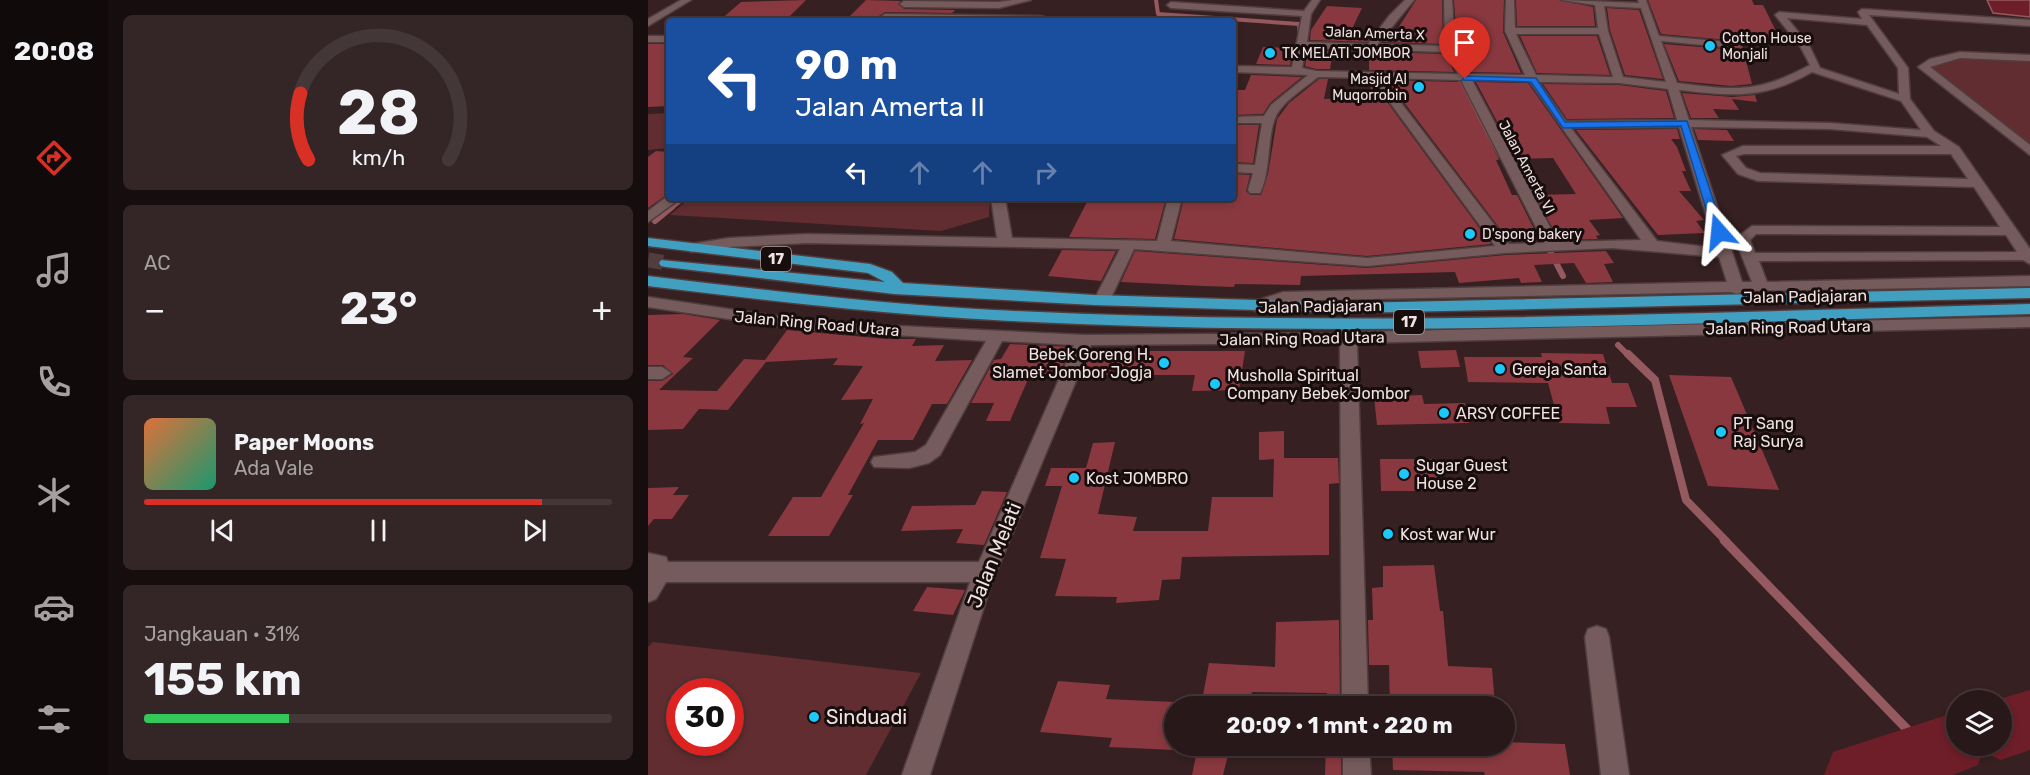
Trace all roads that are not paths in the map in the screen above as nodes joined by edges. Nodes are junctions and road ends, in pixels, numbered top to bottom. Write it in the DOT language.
graph roads {
  1 [pos="687,0"];
  2 [pos="1316,0"];
  3 [pos="1410,0"];
  4 [pos="1448,0"];
  5 [pos="1510,0"];
  6 [pos="1565,0"];
  7 [pos="1027,1"];
  8 [pos="907,2"];
  9 [pos="1599,3"];
  10 [pos="1643,3"];
  11 [pos="1171,5"];
  12 [pos="1307,14"];
  13 [pos="885,17"];
  14 [pos="882,18"];
  15 [pos="927,18"];
  16 [pos="1013,18"];
  17 [pos="1868,22"];
  18 [pos="648,23"];
  19 [pos="2030,23"];
  20 [pos="1510,31"];
  21 [pos="1603,31"];
  22 [pos="1655,38"];
  23 [pos="648,39"];
  24 [pos="666,39"];
  25 [pos="1725,44"];
  26 [pos="1300,45"];
  27 [pos="1371,47"];
  28 [pos="1450,49"];
  29 [pos="2030,58"];
  30 [pos="1236,69"];
  31 [pos="1813,69"];
  32 [pos="1298,70"];
  33 [pos="1316,74"];
  34 [pos="1376,77"];
  35 [pos="1465,79"];
  36 [pos="1533,80"];
  37 [pos="1619,80"];
  38 [pos="1673,87"];
  39 [pos="1905,99"];
  40 [pos="1268,119"];
  41 [pos="1236,120"];
  42 [pos="1684,123"];
  43 [pos="1563,125"];
  44 [pos="1930,134"];
  45 [pos="1831,149"];
  46 [pos="1954,150"];
  47 [pos="2030,152"];
  48 [pos="1236,168"];
  49 [pos="1260,169"];
  50 [pos="1858,179"];
  51 [pos="1977,183"];
  52 [pos="1255,190"];
  53 [pos="670,201"];
  54 [pos="998,201"];
  55 [pos="1174,201"];
  56 [pos="648,218"];
  57 [pos="2010,231"];
  58 [pos="648,242"];
  59 [pos="1005,242"];
  60 [pos="1129,245"];
  61 [pos="1163,245"];
  62 [pos="1652,245"];
  63 [pos="1553,246"];
  64 [pos="691,248"];
  65 [pos="1505,249"];
  66 [pos="1726,253"];
  67 [pos="1749,257"];
  68 [pos="2029,258"];
  69 [pos="666,263"];
  70 [pos="648,281"];
  71 [pos="2030,281"];
  72 [pos="1762,288"];
  73 [pos="894,289"];
  74 [pos="1737,289"];
  75 [pos="2030,293"];
  76 [pos="1102,300"];
  77 [pos="648,302"];
  78 [pos="1255,306"];
  79 [pos="2030,309"];
  80 [pos="2030,322"];
  81 [pos="1348,331"];
  82 [pos="996,337"];
  83 [pos="1085,340"];
  84 [pos="881,462"];
  85 [pos="654,567"];
  86 [pos="986,572"];
  87 [pos="648,592"];
  88 [pos="1597,637"];
  89 [pos="1355,696"];
  90 [pos="1356,756"];
  91 [pos="916,775"];
  92 [pos="1357,775"];
  93 [pos="1615,775"];
  1 -- 18 [label="street"];
  2 -- 12 [label="street"];
  3 -- 27 [label="street"];
  4 -- 28 [label="street, Jalan Amerta VI"];
  5 -- 20 [label="street"];
  6 -- 9 [label="street"];
  7 -- 8 [label="street"];
  7 -- 16 [label="street"];
  8 -- 13 [label="street"];
  9 -- 10 [label="street"];
  9 -- 21 [label="street"];
  10 -- 22 [label="street"];
  11 -- 12 [label="street"];
  12 -- 26 [label="street"];
  13 -- 14 [label="street"];
  13 -- 15 [label="street"];
  17 -- 19 [label="street"];
  17 -- 31 [label="street"];
  17 -- 39 [label="street"];
  20 -- 21 [label="street"];
  20 -- 36 [label="street"];
  21 -- 37 [label="street"];
  22 -- 25 [label="street"];
  22 -- 38 [label="street"];
  23 -- 24 [label="street"];
  26 -- 27 [label="street, Jalan Amerta X"];
  26 -- 32 [label="street"];
  27 -- 28 [label="street, Jalan Amerta X"];
  28 -- 35 [label="street, Jalan Amerta VI"];
  29 -- 47 [label="street"];
  30 -- 32 [label="street"];
  31 -- 38 [label="street"];
  31 -- 39 [label="street"];
  32 -- 33 [label="street"];
  33 -- 34 [label="street"];
  33 -- 40 [label="street"];
  34 -- 35 [label="street"];
  34 -- 65 [label="street"];
  35 -- 36 [label="street"];
  35 -- 63 [label="street, Jalan Amerta VI"];
  36 -- 37 [label="street"];
  36 -- 43 [label="street"];
  37 -- 38 [label="street"];
  38 -- 42 [label="street"];
  39 -- 44 [label="street"];
  40 -- 41 [label="street"];
  40 -- 49 [label="street"];
  42 -- 43 [label="street"];
  42 -- 44 [label="street"];
  42 -- 66 [label="street"];
  43 -- 62 [label="street"];
  44 -- 46 [label="street"];
  45 -- 46 [label="street"];
  45 -- 50 [label="street"];
  45 -- 50 [label="street"];
  46 -- 51 [label="street"];
  48 -- 49 [label="street"];
  49 -- 52 [label="street"];
  50 -- 51 [label="street"];
  51 -- 57 [label="street"];
  53 -- 56 [label="street"];
  54 -- 59 [label="street"];
  55 -- 61 [label="street"];
  57 -- 67 [label="street"];
  57 -- 68 [label="street"];
  58 -- 64 [label="highway, 17"];
  59 -- 60 [label="street"];
  59 -- 64 [label="street"];
  60 -- 61 [label="street"];
  60 -- 76 [label="street"];
  61 -- 65 [label="street"];
  62 -- 63 [label="street"];
  62 -- 66 [label="street"];
  63 -- 65 [label="street"];
  64 -- 73 [label="highway, 17"];
  66 -- 74 [label="street"];
  67 -- 68 [label="street"];
  67 -- 72 [label="street"];
  69 -- 73 [label="highway, Jalan Padjajaran / 17"];
  70 -- 81 [label="highway, Jalan Padjajaran / 17"];
  71 -- 72 [label="street, Jalan Ring Road Utara"];
  72 -- 74 [label="street, Jalan Ring Road Utara"];
  73 -- 76 [label="highway, Jalan Padjajaran / 17"];
  74 -- 78 [label="street, Jalan Ring Road Utara"];
  75 -- 78 [label="highway, Jalan Padjajaran / 17"];
  76 -- 78 [label="highway, Jalan Padjajaran / 17"];
  77 -- 82 [label="street, Jalan Ring Road Utara"];
  79 -- 81 [label="highway, Jalan Padjajaran / 17"];
  80 -- 81 [label="street, Jalan Ring Road Utara"];
  81 -- 83 [label="street, Jalan Ring Road Utara"];
  81 -- 89 [label="street"];
  82 -- 83 [label="street, Jalan Ring Road Utara"];
  82 -- 84 [label="street"];
  83 -- 86 [label="street, Jalan Melati"];
  85 -- 86 [label="street"];
  85 -- 87 [label="street"];
  86 -- 91 [label="street, Jalan Melati"];
  88 -- 93 [label="street"];
  90 -- 92 [label="street"];
}
